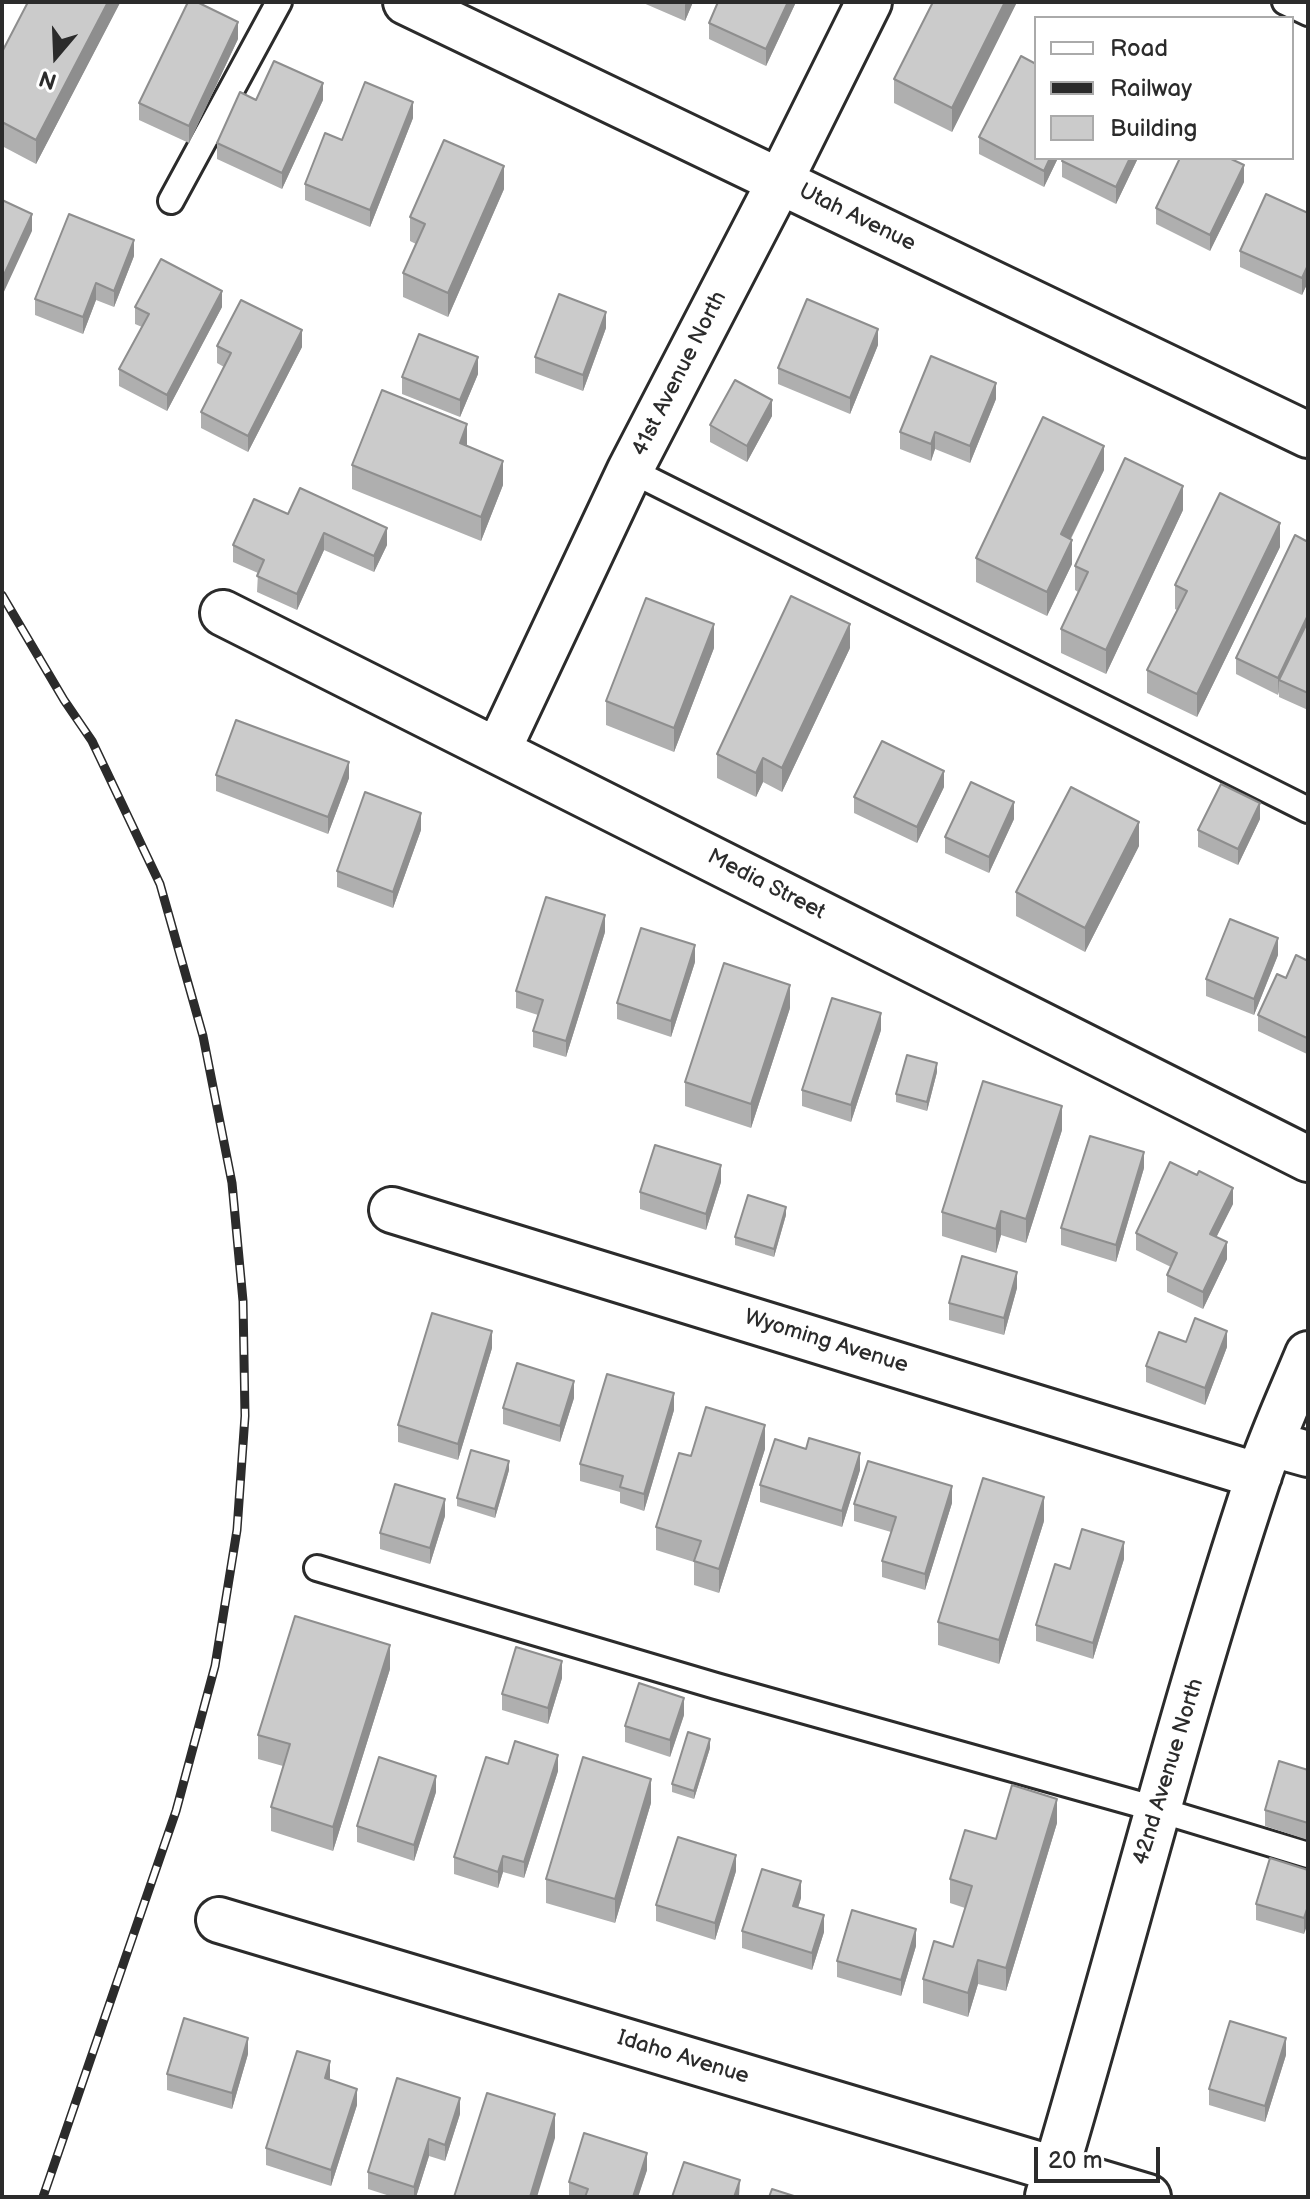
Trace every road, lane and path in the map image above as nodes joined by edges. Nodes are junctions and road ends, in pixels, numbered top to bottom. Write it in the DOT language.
graph roads {
  1 [pos="279,2"];
  2 [pos="406,2"];
  3 [pos="869,2"];
  4 [pos="1285,2"];
  5 [pos="1308,13"];
  6 [pos="780,181"];
  7 [pos="171,201"];
  8 [pos="1308,435"];
  9 [pos="630,470"];
  10 [pos="223,613"];
  11 [pos="498,750"];
  12 [pos="1308,810"];
  13 [pos="1308,1159"];
  14 [pos="392,1210"];
  15 [pos="1308,1354"];
  16 [pos="1280,1458"];
  17 [pos="317,1568"];
  18 [pos="1156,1809"];
  19 [pos="1308,1855"];
  20 [pos="219,1920"];
  21 [pos="1052,2183"];
  22 [pos="1148,2197"];
  1 -- 7 [label="lane"];
  2 -- 6 [label="street, Utah Avenue"];
  3 -- 6 [label="street, 41st Avenue North"];
  4 -- 5 [label="lane"];
  6 -- 8 [label="street, Utah Avenue"];
  6 -- 9 [label="street, 41st Avenue North"];
  9 -- 11 [label="street, 41st Avenue North"];
  9 -- 12 [label="lane"];
  10 -- 11 [label="street, Media Street"];
  11 -- 13 [label="street, Media Street"];
  14 -- 16 [label="street, Wyoming Avenue"];
  15 -- 16 [label="street, 42nd Avenue North"];
  16 -- 18 [label="street, 42nd Avenue North"];
  17 -- 18 [label="lane"];
  18 -- 19 [label="lane"];
  18 -- 21 [label="street, 42nd Avenue North"];
  20 -- 21 [label="street, Idaho Avenue"];
  21 -- 22 [label="street, Idaho Avenue"];
}
